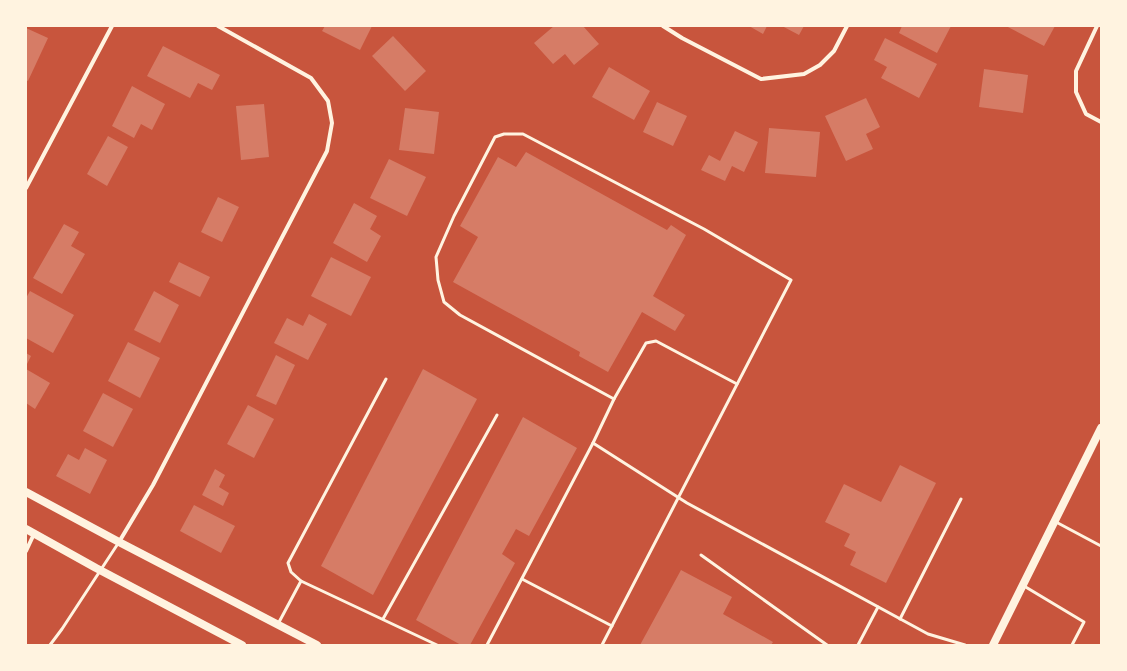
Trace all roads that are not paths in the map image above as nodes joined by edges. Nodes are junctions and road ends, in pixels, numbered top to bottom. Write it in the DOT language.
graph roads {
  1 [pos="112,26"];
  2 [pos="218,26"];
  3 [pos="663,26"];
  4 [pos="847,26"];
  5 [pos="1097,26"];
  6 [pos="1101,122"];
  7 [pos="26,188"];
  8 [pos="386,379"];
  9 [pos="738,384"];
  10 [pos="614,399"];
  11 [pos="497,415"];
  12 [pos="1101,428"];
  13 [pos="593,443"];
  14 [pos="26,492"];
  15 [pos="679,497"];
  16 [pos="961,499"];
  17 [pos="1054,522"];
  18 [pos="26,529"];
  19 [pos="34,534"];
  20 [pos="119,542"];
  21 [pos="1101,546"];
  22 [pos="26,551"];
  23 [pos="701,555"];
  24 [pos="101,571"];
  25 [pos="522,579"];
  26 [pos="301,581"];
  27 [pos="1022,585"];
  28 [pos="878,607"];
  29 [pos="383,619"];
  30 [pos="900,619"];
  31 [pos="278,624"];
  32 [pos="612,626"];
  33 [pos="50,645"];
  34 [pos="242,645"];
  35 [pos="317,645"];
  36 [pos="437,645"];
  37 [pos="487,645"];
  38 [pos="602,645"];
  39 [pos="827,645"];
  40 [pos="858,645"];
  41 [pos="965,645"];
  42 [pos="993,645"];
  43 [pos="1072,645"];
  1 -- 7 [label="street"];
  2 -- 20 [label="street"];
  3 -- 4 [label="street"];
  5 -- 6 [label="street"];
  8 -- 26 [label="lane"];
  9 -- 10 [label="lane"];
  9 -- 10 [label="lane"];
  9 -- 15 [label="lane"];
  10 -- 13 [label="lane"];
  11 -- 29 [label="lane"];
  12 -- 17 [label="main road"];
  13 -- 15 [label="lane"];
  13 -- 25 [label="lane"];
  14 -- 20 [label="main road"];
  15 -- 28 [label="lane"];
  15 -- 32 [label="lane"];
  16 -- 30 [label="lane"];
  17 -- 21 [label="lane"];
  17 -- 27 [label="main road"];
  18 -- 19 [label="main road"];
  19 -- 22 [label="street"];
  19 -- 24 [label="main road"];
  20 -- 24 [label="lane"];
  20 -- 31 [label="main road"];
  23 -- 39 [label="lane"];
  24 -- 33 [label="lane"];
  24 -- 34 [label="main road"];
  25 -- 32 [label="lane"];
  25 -- 37 [label="lane"];
  26 -- 29 [label="lane"];
  26 -- 31 [label="lane"];
  27 -- 42 [label="main road"];
  27 -- 43 [label="lane"];
  28 -- 30 [label="lane"];
  28 -- 40 [label="lane"];
  29 -- 36 [label="lane"];
  30 -- 41 [label="lane"];
  31 -- 35 [label="main road"];
  32 -- 38 [label="lane"];
}
